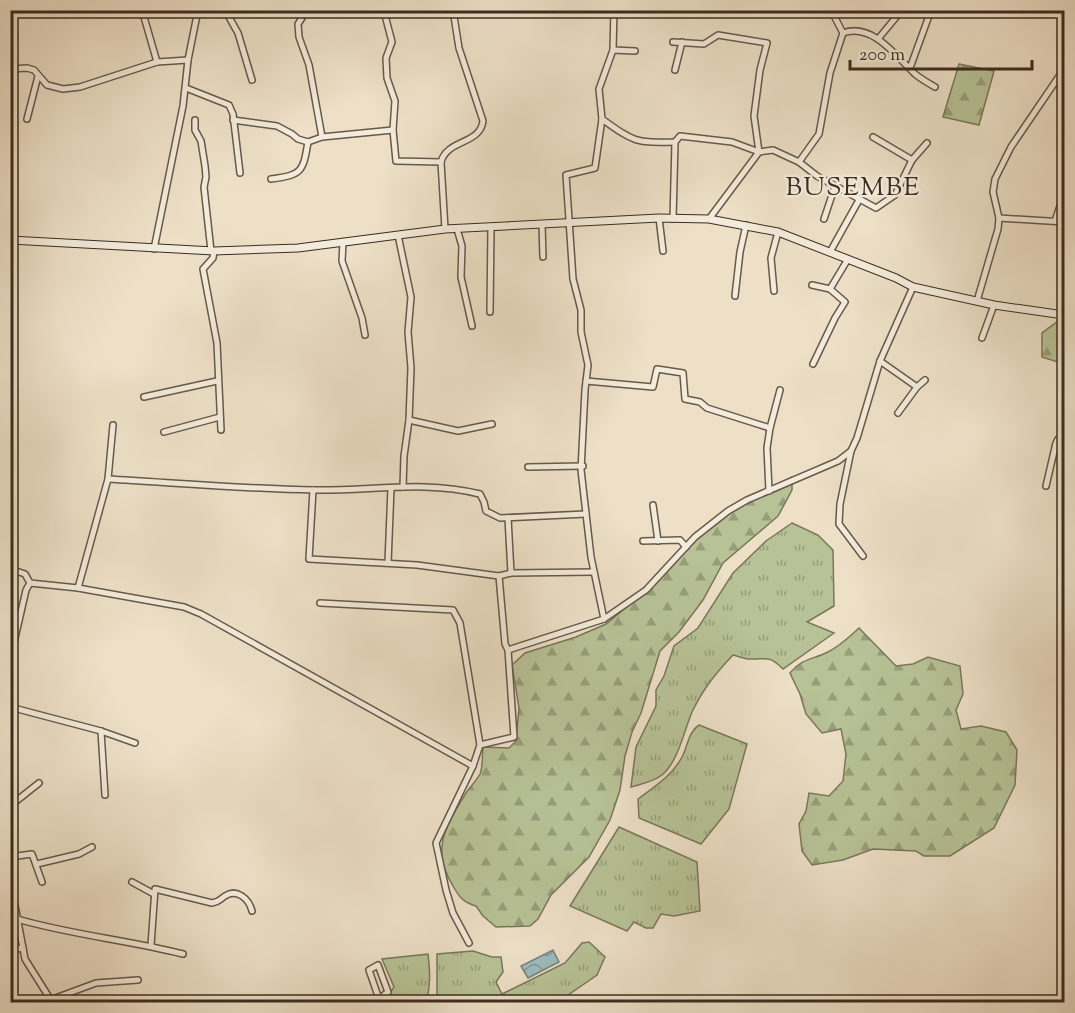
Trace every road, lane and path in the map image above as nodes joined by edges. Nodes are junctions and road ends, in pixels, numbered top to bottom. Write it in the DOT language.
graph roads {
  1 [pos="142,10"];
  2 [pos="198,10"];
  3 [pos="225,10"];
  4 [pos="307,10"];
  5 [pos="382,10"];
  6 [pos="453,10"];
  7 [pos="614,10"];
  8 [pos="831,10"];
  9 [pos="902,10"];
  10 [pos="930,13"];
  11 [pos="843,33"];
  12 [pos="878,39"];
  13 [pos="673,42"];
  14 [pos="682,42"];
  15 [pos="614,50"];
  16 [pos="635,51"];
  17 [pos="188,60"];
  18 [pos="157,62"];
  19 [pos="910,68"];
  20 [pos="10,69"];
  21 [pos="1064,69"];
  22 [pos="675,70"];
  23 [pos="38,76"];
  24 [pos="252,80"];
  25 [pos="935,87"];
  26 [pos="186,88"];
  27 [pos="27,119"];
  28 [pos="602,119"];
  29 [pos="195,120"];
  30 [pos="233,120"];
  31 [pos="393,130"];
  32 [pos="322,137"];
  33 [pos="873,137"];
  34 [pos="308,142"];
  35 [pos="675,142"];
  36 [pos="927,143"];
  37 [pos="759,152"];
  38 [pos="912,160"];
  39 [pos="441,162"];
  40 [pos="799,162"];
  41 [pos="240,173"];
  42 [pos="271,179"];
  43 [pos="835,186"];
  44 [pos="1065,194"];
  45 [pos="859,200"];
  46 [pos="659,218"];
  47 [pos="999,218"];
  48 [pos="673,219"];
  49 [pos="709,219"];
  50 [pos="824,219"];
  51 [pos="1055,221"];
  52 [pos="1065,222"];
  53 [pos="568,223"];
  54 [pos="542,224"];
  55 [pos="746,225"];
  56 [pos="491,227"];
  57 [pos="445,229"];
  58 [pos="457,229"];
  59 [pos="778,232"];
  60 [pos="398,235"];
  61 [pos="10,240"];
  62 [pos="343,242"];
  63 [pos="154,249"];
  64 [pos="213,251"];
  65 [pos="663,251"];
  66 [pos="830,252"];
  67 [pos="543,257"];
  68 [pos="849,259"];
  69 [pos="812,285"];
  70 [pos="913,287"];
  71 [pos="830,289"];
  72 [pos="774,291"];
  73 [pos="735,296"];
  74 [pos="977,301"];
  75 [pos="994,305"];
  76 [pos="490,312"];
  77 [pos="1065,315"];
  78 [pos="472,326"];
  79 [pos="364,336"];
  80 [pos="982,338"];
  81 [pos="880,361"];
  82 [pos="813,364"];
  83 [pos="925,380"];
  84 [pos="218,381"];
  85 [pos="586,381"];
  86 [pos="917,387"];
  87 [pos="780,390"];
  88 [pos="144,397"];
  89 [pos="898,413"];
  90 [pos="220,417"];
  91 [pos="409,420"];
  92 [pos="113,424"];
  93 [pos="492,424"];
  94 [pos="770,428"];
  95 [pos="221,430"];
  96 [pos="164,432"];
  97 [pos="1065,437"];
  98 [pos="851,451"];
  99 [pos="583,466"];
  100 [pos="528,467"];
  101 [pos="108,479"];
  102 [pos="1046,486"];
  103 [pos="403,487"];
  104 [pos="391,488"];
  105 [pos="314,490"];
  106 [pos="769,491"];
  107 [pos="653,505"];
  108 [pos="586,514"];
  109 [pos="508,518"];
  110 [pos="643,541"];
  111 [pos="658,541"];
  112 [pos="686,547"];
  113 [pos="863,556"];
  114 [pos="388,563"];
  115 [pos="10,569"];
  116 [pos="594,572"];
  117 [pos="512,573"];
  118 [pos="499,576"];
  119 [pos="30,583"];
  120 [pos="78,588"];
  121 [pos="320,603"];
  122 [pos="604,619"];
  123 [pos="508,650"];
  124 [pos="10,660"];
  125 [pos="10,707"];
  126 [pos="101,731"];
  127 [pos="135,743"];
  128 [pos="480,745"];
  129 [pos="473,766"];
  130 [pos="39,783"];
  131 [pos="105,795"];
  132 [pos="10,806"];
  133 [pos="92,847"];
  134 [pos="10,857"];
  135 [pos="37,864"];
  136 [pos="10,879"];
  137 [pos="42,882"];
  138 [pos="132,882"];
  139 [pos="154,894"];
  140 [pos="252,911"];
  141 [pos="17,919"];
  142 [pos="468,943"];
  143 [pos="151,945"];
  144 [pos="23,948"];
  145 [pos="10,950"];
  146 [pos="183,954"];
  147 [pos="138,980"];
  148 [pos="52,1001"];
  149 [pos="378,1001"];
  1 -- 18 [label="street"];
  2 -- 17 [label="street"];
  3 -- 24 [label="street"];
  4 -- 32 [label="street"];
  5 -- 31 [label="street"];
  6 -- 39 [label="street"];
  7 -- 15 [label="street"];
  8 -- 11 [label="street"];
  9 -- 12 [label="street"];
  10 -- 19 [label="street"];
  11 -- 12 [label="street"];
  11 -- 40 [label="street"];
  12 -- 19 [label="street"];
  13 -- 14 [label="street"];
  14 -- 22 [label="street"];
  14 -- 37 [label="street"];
  15 -- 16 [label="street"];
  15 -- 28 [label="street"];
  17 -- 18 [label="street"];
  17 -- 26 [label="street"];
  18 -- 23 [label="street"];
  19 -- 25 [label="street"];
  20 -- 23 [label="street"];
  21 -- 47 [label="street"];
  23 -- 27 [label="street"];
  26 -- 30 [label="street"];
  26 -- 63 [label="street"];
  28 -- 35 [label="street"];
  28 -- 53 [label="street"];
  29 -- 64 [label="street"];
  30 -- 34 [label="street"];
  30 -- 41 [label="street"];
  31 -- 32 [label="street"];
  31 -- 39 [label="street"];
  32 -- 34 [label="street"];
  33 -- 38 [label="street"];
  34 -- 42 [label="street"];
  35 -- 37 [label="street"];
  35 -- 48 [label="street"];
  36 -- 38 [label="street"];
  37 -- 40 [label="street"];
  37 -- 49 [label="street"];
  38 -- 45 [label="street"];
  39 -- 57 [label="street"];
  40 -- 43 [label="street"];
  43 -- 45 [label="street"];
  43 -- 50 [label="street"];
  44 -- 51 [label="street"];
  45 -- 66 [label="street"];
  46 -- 48 [label="street"];
  46 -- 53 [label="street"];
  46 -- 65 [label="street"];
  47 -- 51 [label="street"];
  47 -- 74 [label="street"];
  48 -- 49 [label="street"];
  49 -- 55 [label="street"];
  51 -- 52 [label="street"];
  53 -- 54 [label="street"];
  53 -- 85 [label="street"];
  54 -- 56 [label="street"];
  54 -- 67 [label="street"];
  55 -- 59 [label="street"];
  55 -- 73 [label="street"];
  56 -- 58 [label="street"];
  56 -- 76 [label="street"];
  57 -- 58 [label="street"];
  57 -- 60 [label="street"];
  58 -- 78 [label="street"];
  59 -- 66 [label="street"];
  59 -- 72 [label="street"];
  60 -- 62 [label="street"];
  60 -- 91 [label="street"];
  61 -- 63 [label="street"];
  62 -- 64 [label="street"];
  62 -- 79 [label="street"];
  63 -- 64 [label="street"];
  64 -- 84 [label="street"];
  66 -- 68 [label="street"];
  68 -- 70 [label="street"];
  68 -- 71 [label="street"];
  69 -- 71 [label="street"];
  70 -- 74 [label="street"];
  70 -- 81 [label="street"];
  71 -- 82 [label="street"];
  74 -- 75 [label="street"];
  75 -- 77 [label="street"];
  75 -- 80 [label="street"];
  81 -- 86 [label="street"];
  81 -- 98 [label="street"];
  83 -- 86 [label="street"];
  84 -- 88 [label="street"];
  84 -- 90 [label="street"];
  85 -- 94 [label="street"];
  85 -- 99 [label="street"];
  86 -- 89 [label="street"];
  87 -- 94 [label="street"];
  90 -- 95 [label="street"];
  90 -- 96 [label="street"];
  91 -- 93 [label="street"];
  91 -- 103 [label="street"];
  92 -- 101 [label="street"];
  94 -- 106 [label="street"];
  97 -- 102 [label="street"];
  98 -- 106 [label="street"];
  98 -- 113 [label="street"];
  99 -- 100 [label="street"];
  99 -- 108 [label="street"];
  101 -- 105 [label="street"];
  101 -- 120 [label="street"];
  103 -- 104 [label="street"];
  103 -- 109 [label="street"];
  104 -- 105 [label="street"];
  104 -- 114 [label="street"];
  105 -- 114 [label="street"];
  106 -- 112 [label="street"];
  107 -- 111 [label="street"];
  108 -- 109 [label="street"];
  108 -- 116 [label="street"];
  109 -- 117 [label="street"];
  110 -- 111 [label="street"];
  111 -- 112 [label="street"];
  112 -- 122 [label="street"];
  114 -- 118 [label="street"];
  115 -- 119 [label="street"];
  116 -- 117 [label="street"];
  116 -- 122 [label="street"];
  117 -- 118 [label="street"];
  118 -- 123 [label="street"];
  119 -- 120 [label="street"];
  119 -- 124 [label="street"];
  120 -- 129 [label="street"];
  121 -- 128 [label="street"];
  122 -- 123 [label="street"];
  123 -- 128 [label="street"];
  125 -- 126 [label="street"];
  126 -- 127 [label="street"];
  126 -- 131 [label="street"];
  128 -- 129 [label="street"];
  129 -- 142 [label="street"];
  130 -- 132 [label="street"];
  133 -- 135 [label="street"];
  134 -- 135 [label="street"];
  135 -- 137 [label="street"];
  136 -- 141 [label="street"];
  138 -- 139 [label="street"];
  139 -- 140 [label="street"];
  139 -- 143 [label="street"];
  141 -- 143 [label="street"];
  141 -- 144 [label="street"];
  143 -- 146 [label="street"];
  144 -- 145 [label="street"];
  144 -- 148 [label="street"];
  147 -- 148 [label="street"];
  149 -- 149 [label="street"];
}
